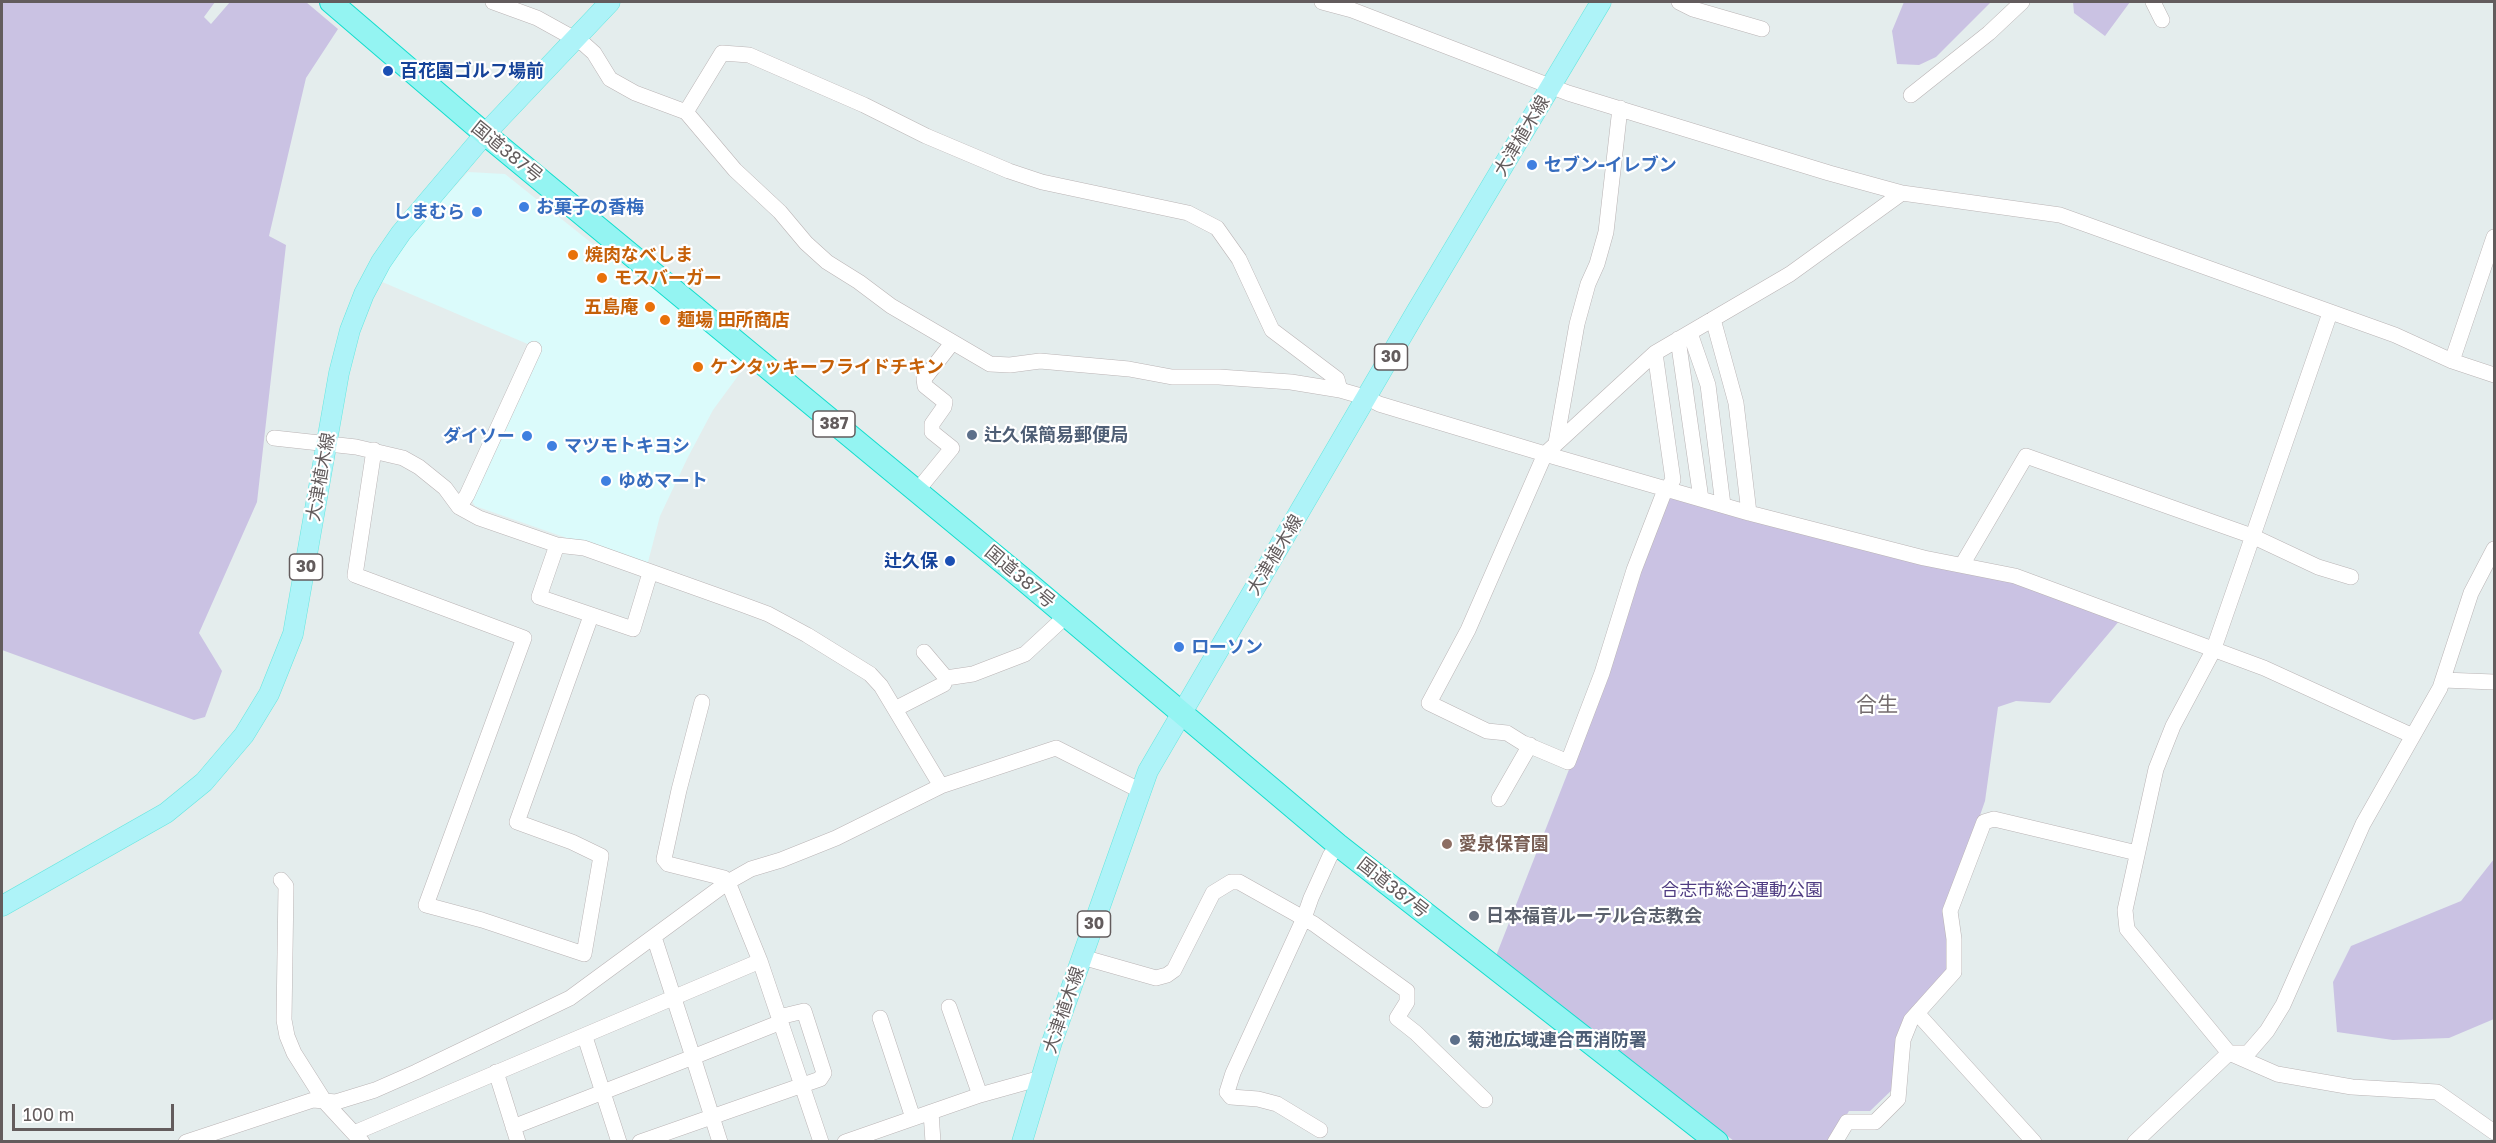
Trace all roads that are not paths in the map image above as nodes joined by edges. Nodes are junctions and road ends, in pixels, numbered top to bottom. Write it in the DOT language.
graph roads {
  1 [pos="331,2"];
  2 [pos="493,2"];
  3 [pos="610,2"];
  4 [pos="1323,2"];
  5 [pos="1601,2"];
  6 [pos="1679,2"];
  7 [pos="2022,2"];
  8 [pos="2153,2"];
  9 [pos="2162,20"];
  10 [pos="1762,29"];
  11 [pos="576,39"];
  12 [pos="1551,87"];
  13 [pos="1911,95"];
  14 [pos="1620,108"];
  15 [pos="686,112"];
  16 [pos="485,134"];
  17 [pos="1902,193"];
  18 [pos="2494,237"];
  19 [pos="2330,313"];
  20 [pos="1713,319"];
  21 [pos="1684,336"];
  22 [pos="951,343"];
  23 [pos="534,349"];
  24 [pos="1655,353"];
  25 [pos="2452,361"];
  26 [pos="2494,375"];
  27 [pos="1340,390"];
  28 [pos="1368,398"];
  29 [pos="274,438"];
  30 [pos="327,443"];
  31 [pos="1550,449"];
  32 [pos="374,450"];
  33 [pos="1667,490"];
  34 [pos="917,491"];
  35 [pos="1701,499"];
  36 [pos="1723,505"];
  37 [pos="459,507"];
  38 [pos="1749,513"];
  39 [pos="2252,536"];
  40 [pos="557,545"];
  41 [pos="2494,549"];
  42 [pos="1962,565"];
  43 [pos="650,573"];
  44 [pos="2351,578"];
  45 [pos="591,616"];
  46 [pos="1066,616"];
  47 [pos="2213,651"];
  48 [pos="924,652"];
  49 [pos="946,678"];
  50 [pos="2443,680"];
  51 [pos="2494,682"];
  52 [pos="702,702"];
  53 [pos="895,709"];
  54 [pos="1181,714"];
  55 [pos="2413,736"];
  56 [pos="1527,744"];
  57 [pos="941,786"];
  58 [pos="1141,791"];
  59 [pos="1497,797"];
  60 [pos="1338,845"];
  61 [pos="2137,853"];
  62 [pos="281,880"];
  63 [pos="728,882"];
  64 [pos="2,906"];
  65 [pos="1304,918"];
  66 [pos="654,937"];
  67 [pos="1082,957"];
  68 [pos="760,961"];
  69 [pos="674,997"];
  70 [pos="950,1007"];
  71 [pos="1917,1013"];
  72 [pos="880,1018"];
  73 [pos="780,1020"];
  74 [pos="585,1037"];
  75 [pos="2229,1053"];
  76 [pos="693,1057"];
  77 [pos="496,1072"];
  78 [pos="1041,1078"];
  79 [pos="801,1084"];
  80 [pos="603,1092"];
  81 [pos="980,1095"];
  82 [pos="1485,1100"];
  83 [pos="325,1102"];
  84 [pos="931,1112"];
  85 [pos="711,1115"];
  86 [pos="913,1119"];
  87 [pos="1320,1130"];
  88 [pos="2494,1132"];
  89 [pos="516,1134"];
  90 [pos="358,1137"];
  91 [pos="1711,1140"];
  92 [pos="186,1142"];
  93 [pos="619,1142"];
  94 [pos="640,1142"];
  95 [pos="720,1142"];
  96 [pos="821,1142"];
  97 [pos="845,1142"];
  98 [pos="933,1142"];
  99 [pos="1022,1142"];
  100 [pos="1835,1142"];
  101 [pos="2034,1142"];
  102 [pos="2135,1142"];
  1 -- 16 [label="highway, 国道387号 / 387"];
  2 -- 11 [label="street"];
  3 -- 11 [label="main road, 大津植木線 / 30"];
  4 -- 12 [label="street"];
  5 -- 12 [label="main road, 大津植木線 / 30"];
  6 -- 10 [label="street"];
  7 -- 13 [label="street"];
  8 -- 9 [label="street"];
  11 -- 15 [label="street"];
  11 -- 16 [label="main road, 大津植木線 / 30"];
  12 -- 14 [label="street"];
  12 -- 28 [label="main road, 大津植木線 / 30"];
  14 -- 17 [label="street"];
  14 -- 31 [label="street"];
  15 -- 22 [label="street"];
  15 -- 27 [label="street"];
  16 -- 30 [label="main road, 大津植木線 / 30"];
  16 -- 34 [label="highway, 国道387号 / 387"];
  17 -- 19 [label="street"];
  17 -- 20 [label="street"];
  18 -- 25 [label="street"];
  19 -- 25 [label="street"];
  19 -- 39 [label="street"];
  20 -- 21 [label="street"];
  20 -- 38 [label="street"];
  21 -- 24 [label="street"];
  21 -- 35 [label="street"];
  21 -- 36 [label="street"];
  22 -- 27 [label="street"];
  22 -- 34 [label="street"];
  23 -- 37 [label="street"];
  24 -- 31 [label="street"];
  24 -- 33 [label="street"];
  25 -- 26 [label="street"];
  27 -- 28 [label="street"];
  28 -- 31 [label="street"];
  28 -- 54 [label="main road, 大津植木線 / 30"];
  29 -- 30 [label="street"];
  30 -- 32 [label="street"];
  30 -- 64 [label="main road, 大津植木線 / 30"];
  31 -- 33 [label="street"];
  31 -- 56 [label="street"];
  32 -- 37 [label="street"];
  32 -- 45 [label="street"];
  33 -- 35 [label="street"];
  33 -- 56 [label="street"];
  34 -- 46 [label="highway, 国道387号 / 387"];
  35 -- 36 [label="street"];
  36 -- 38 [label="street"];
  37 -- 40 [label="street"];
  38 -- 42 [label="street"];
  39 -- 42 [label="street"];
  39 -- 44 [label="street"];
  39 -- 47 [label="street"];
  40 -- 43 [label="street"];
  40 -- 45 [label="street"];
  41 -- 50 [label="street"];
  42 -- 47 [label="street"];
  43 -- 45 [label="street"];
  43 -- 53 [label="street"];
  46 -- 49 [label="street"];
  46 -- 54 [label="highway, 国道387号 / 387"];
  47 -- 55 [label="street"];
  47 -- 61 [label="street"];
  48 -- 49 [label="street"];
  49 -- 53 [label="street"];
  50 -- 51 [label="street"];
  50 -- 55 [label="street"];
  52 -- 63 [label="street"];
  53 -- 57 [label="street"];
  54 -- 58 [label="main road, 大津植木線 / 30"];
  54 -- 60 [label="highway, 国道387号 / 387"];
  55 -- 75 [label="street"];
  56 -- 59 [label="street"];
  57 -- 58 [label="street"];
  57 -- 63 [label="street"];
  58 -- 67 [label="main road, 大津植木線 / 30"];
  60 -- 65 [label="street"];
  60 -- 91 [label="highway, 国道387号 / 387"];
  61 -- 71 [label="street"];
  61 -- 75 [label="street"];
  62 -- 83 [label="street"];
  63 -- 66 [label="street"];
  63 -- 68 [label="street"];
  65 -- 67 [label="street"];
  65 -- 82 [label="street"];
  65 -- 87 [label="street"];
  66 -- 69 [label="street"];
  66 -- 83 [label="street"];
  67 -- 78 [label="main road, 大津植木線 / 30"];
  68 -- 69 [label="street"];
  68 -- 73 [label="street"];
  69 -- 74 [label="street"];
  69 -- 76 [label="street"];
  70 -- 81 [label="street"];
  71 -- 100 [label="street"];
  71 -- 101 [label="street"];
  72 -- 86 [label="street"];
  73 -- 76 [label="street"];
  73 -- 79 [label="street"];
  73 -- 79 [label="street"];
  74 -- 77 [label="street"];
  74 -- 80 [label="street"];
  75 -- 88 [label="street"];
  75 -- 102 [label="street"];
  76 -- 80 [label="street"];
  76 -- 85 [label="street"];
  77 -- 89 [label="street"];
  77 -- 90 [label="street"];
  78 -- 81 [label="street"];
  78 -- 99 [label="main road, 大津植木線 / 30"];
  79 -- 85 [label="street"];
  79 -- 96 [label="street"];
  80 -- 89 [label="street"];
  80 -- 93 [label="street"];
  81 -- 84 [label="street"];
  83 -- 90 [label="street"];
  83 -- 92 [label="street"];
  84 -- 86 [label="street"];
  84 -- 98 [label="street"];
  85 -- 94 [label="street"];
  85 -- 95 [label="street"];
  86 -- 97 [label="street"];
}
